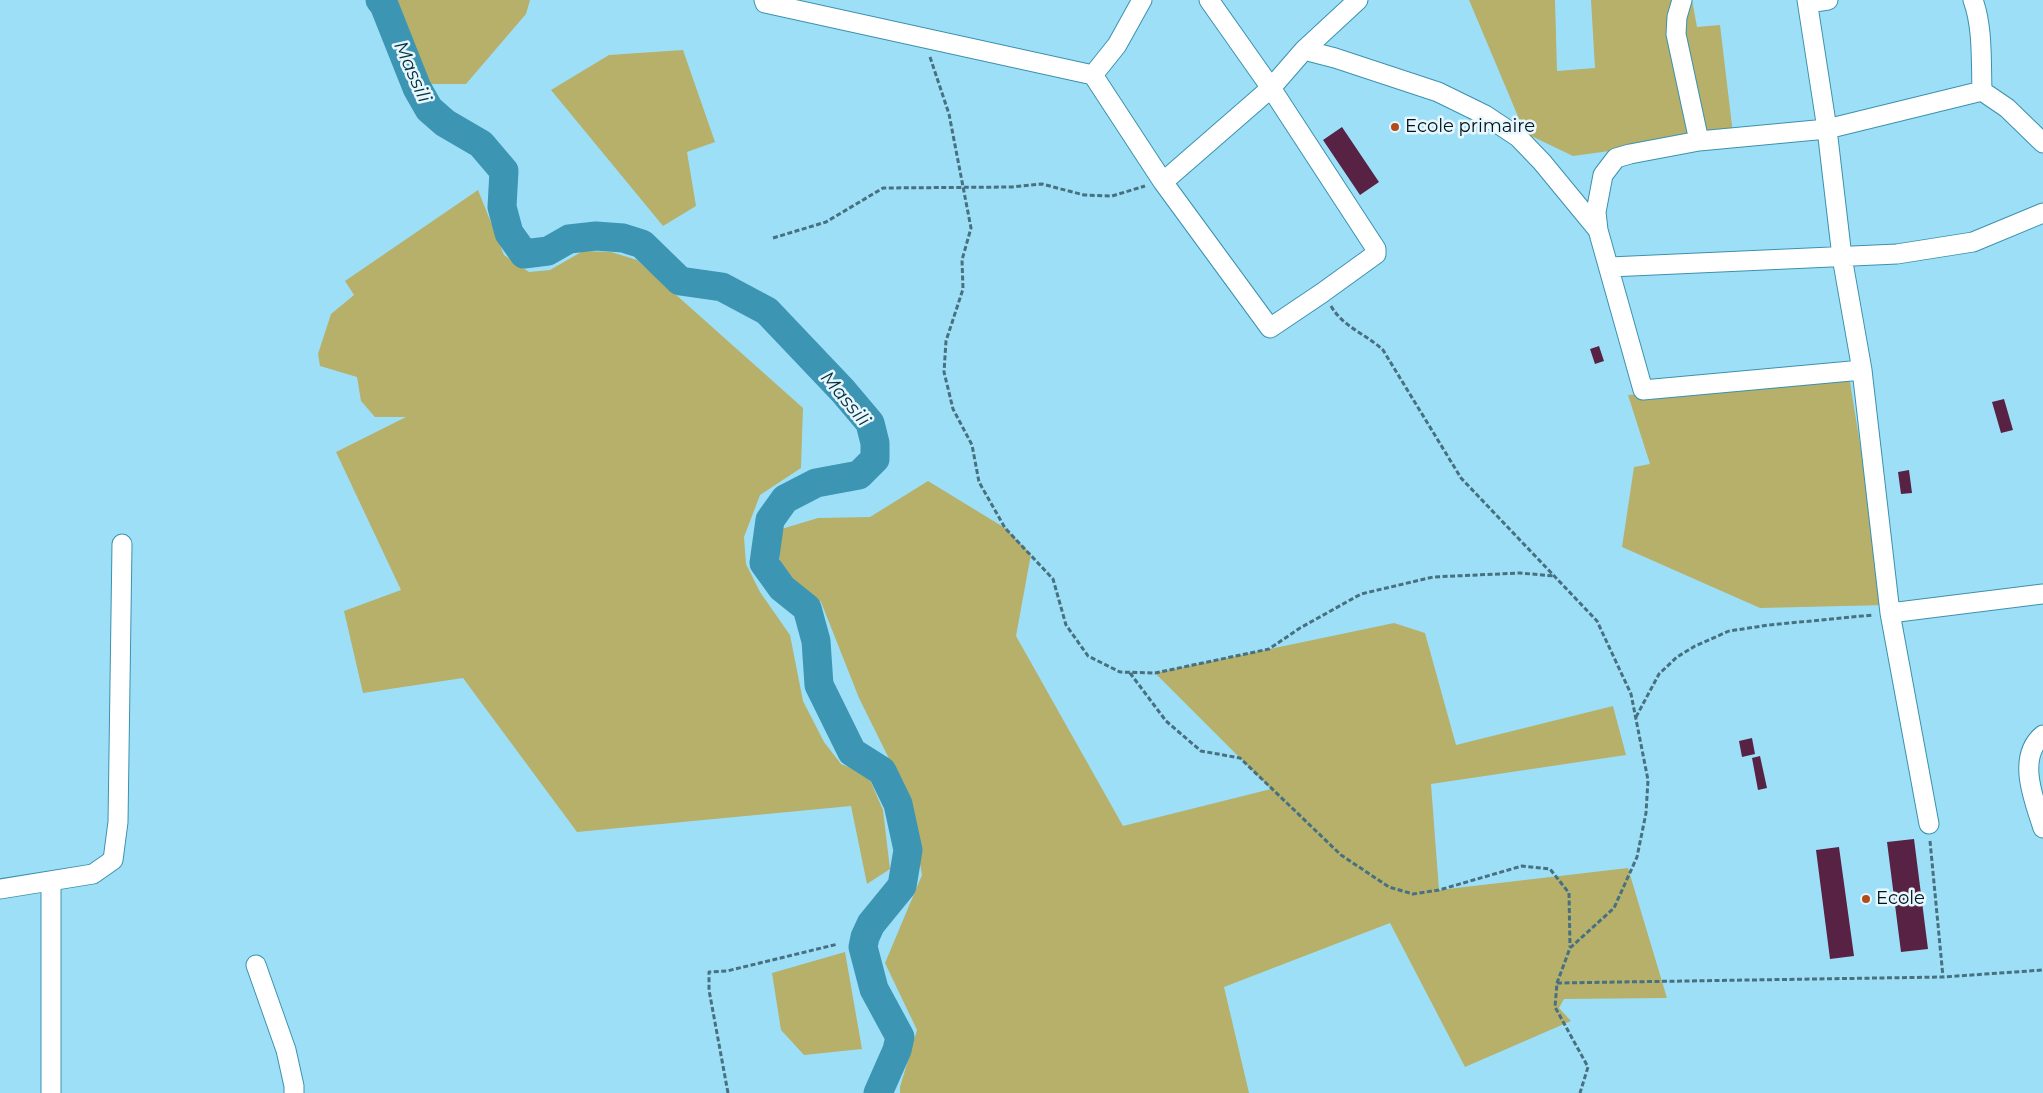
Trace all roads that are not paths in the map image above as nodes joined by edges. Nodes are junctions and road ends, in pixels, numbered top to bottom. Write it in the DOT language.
graph roads {
  1 [pos="764,0"];
  2 [pos="1142,0"];
  3 [pos="1209,0"];
  4 [pos="1358,0"];
  5 [pos="1682,0"];
  6 [pos="1828,0"];
  7 [pos="1973,0"];
  8 [pos="1808,2"];
  9 [pos="1304,50"];
  10 [pos="1093,75"];
  11 [pos="1271,88"];
  12 [pos="1982,91"];
  13 [pos="1827,129"];
  14 [pos="1699,141"];
  15 [pos="2043,144"];
  16 [pos="1163,182"];
  17 [pos="2043,213"];
  18 [pos="1598,230"];
  19 [pos="1842,257"];
  20 [pos="1610,268"];
  21 [pos="1862,370"];
  22 [pos="122,544"];
  23 [pos="2043,594"];
  24 [pos="1890,613"];
  25 [pos="2043,735"];
  26 [pos="1928,824"];
  27 [pos="2043,828"];
  28 [pos="51,881"];
  29 [pos="0,889"];
  30 [pos="256,964"];
  31 [pos="51,1093"];
  32 [pos="294,1093"];
  1 -- 10 [label="street"];
  2 -- 10 [label="street"];
  3 -- 11 [label="street"];
  4 -- 9 [label="street"];
  5 -- 14 [label="street"];
  6 -- 8 [label="street"];
  7 -- 12 [label="street"];
  8 -- 13 [label="street"];
  9 -- 11 [label="street"];
  9 -- 18 [label="street"];
  10 -- 16 [label="street"];
  11 -- 16 [label="street"];
  11 -- 16 [label="street"];
  12 -- 13 [label="street"];
  12 -- 15 [label="street"];
  13 -- 14 [label="street"];
  13 -- 19 [label="street"];
  14 -- 18 [label="street"];
  17 -- 19 [label="street"];
  18 -- 20 [label="street"];
  19 -- 20 [label="street"];
  19 -- 21 [label="street"];
  20 -- 21 [label="street"];
  21 -- 24 [label="street"];
  22 -- 28 [label="street"];
  23 -- 24 [label="street"];
  24 -- 26 [label="street"];
  25 -- 27 [label="street"];
  28 -- 29 [label="street"];
  28 -- 31 [label="street"];
  30 -- 32 [label="street"];
}
